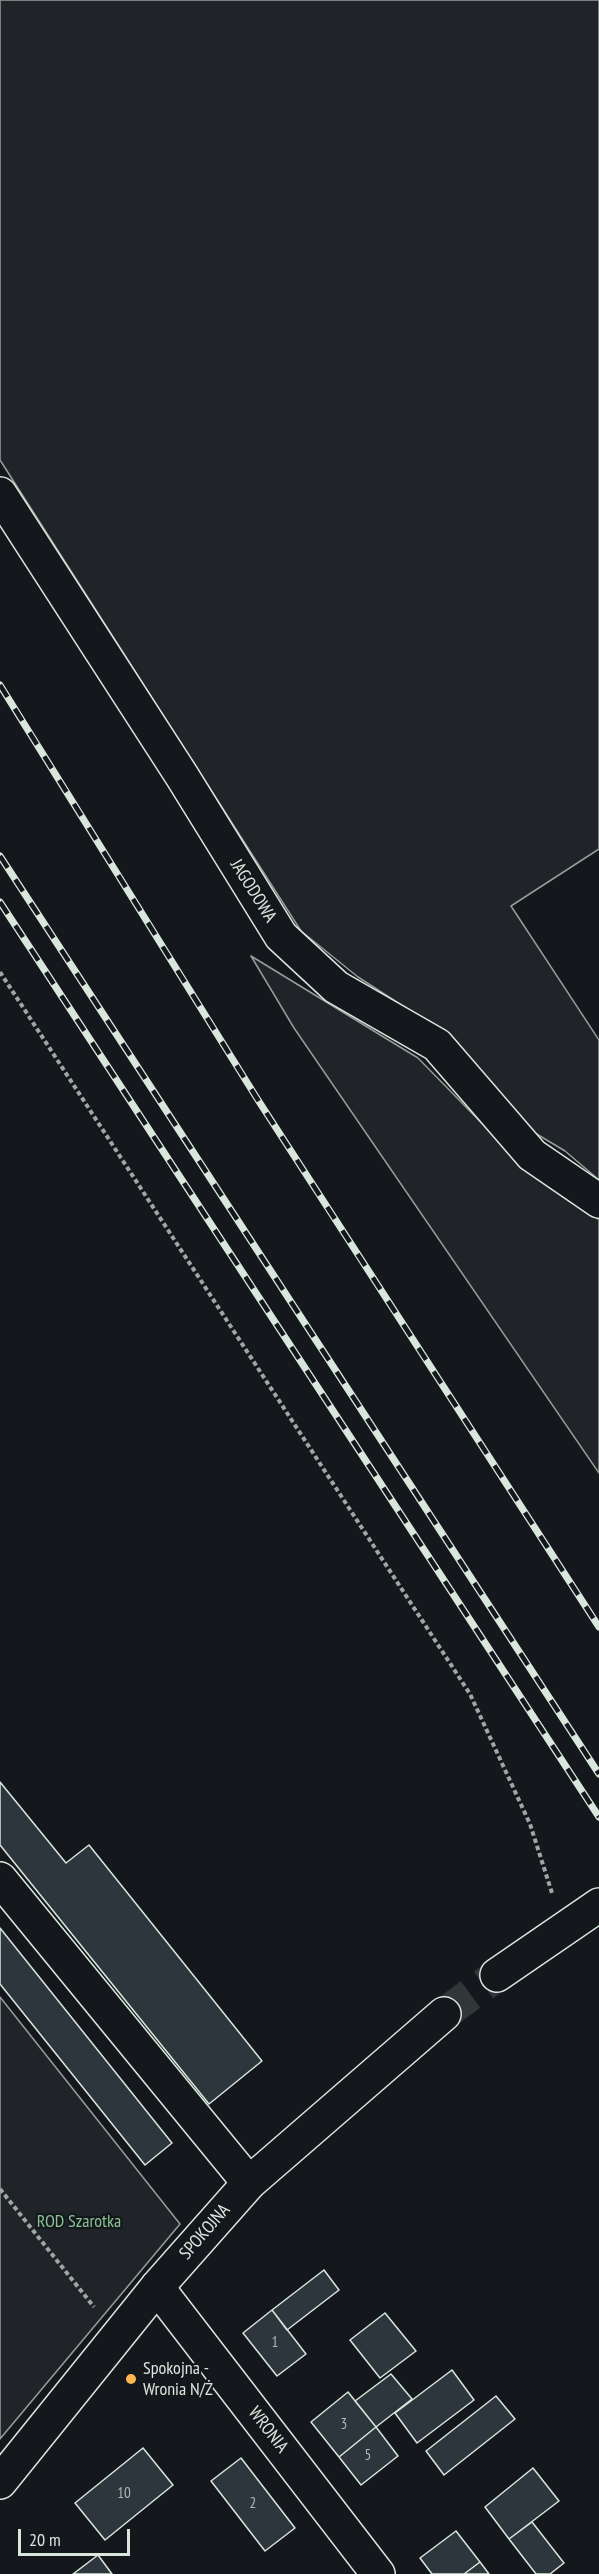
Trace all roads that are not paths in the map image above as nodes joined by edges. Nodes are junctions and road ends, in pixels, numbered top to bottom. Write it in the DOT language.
graph roads {
  1 [pos="0,494"];
  2 [pos="599,1201"];
  3 [pos="0,1879"];
  4 [pos="599,1905"];
  5 [pos="497,1975"];
  6 [pos="444,2014"];
  7 [pos="249,2183"];
  8 [pos="157,2287"];
  9 [pos="0,2482"];
  10 [pos="378,2574"];
  1 -- 2 [label="street, JAGODOWA"];
  3 -- 7 [label="street"];
  4 -- 5 [label="street"];
  6 -- 7 [label="street, SPOKOJNA"];
  7 -- 8 [label="street, SPOKOJNA"];
  8 -- 9 [label="street, SPOKOJNA"];
  8 -- 10 [label="street, WRONIA"];
}
